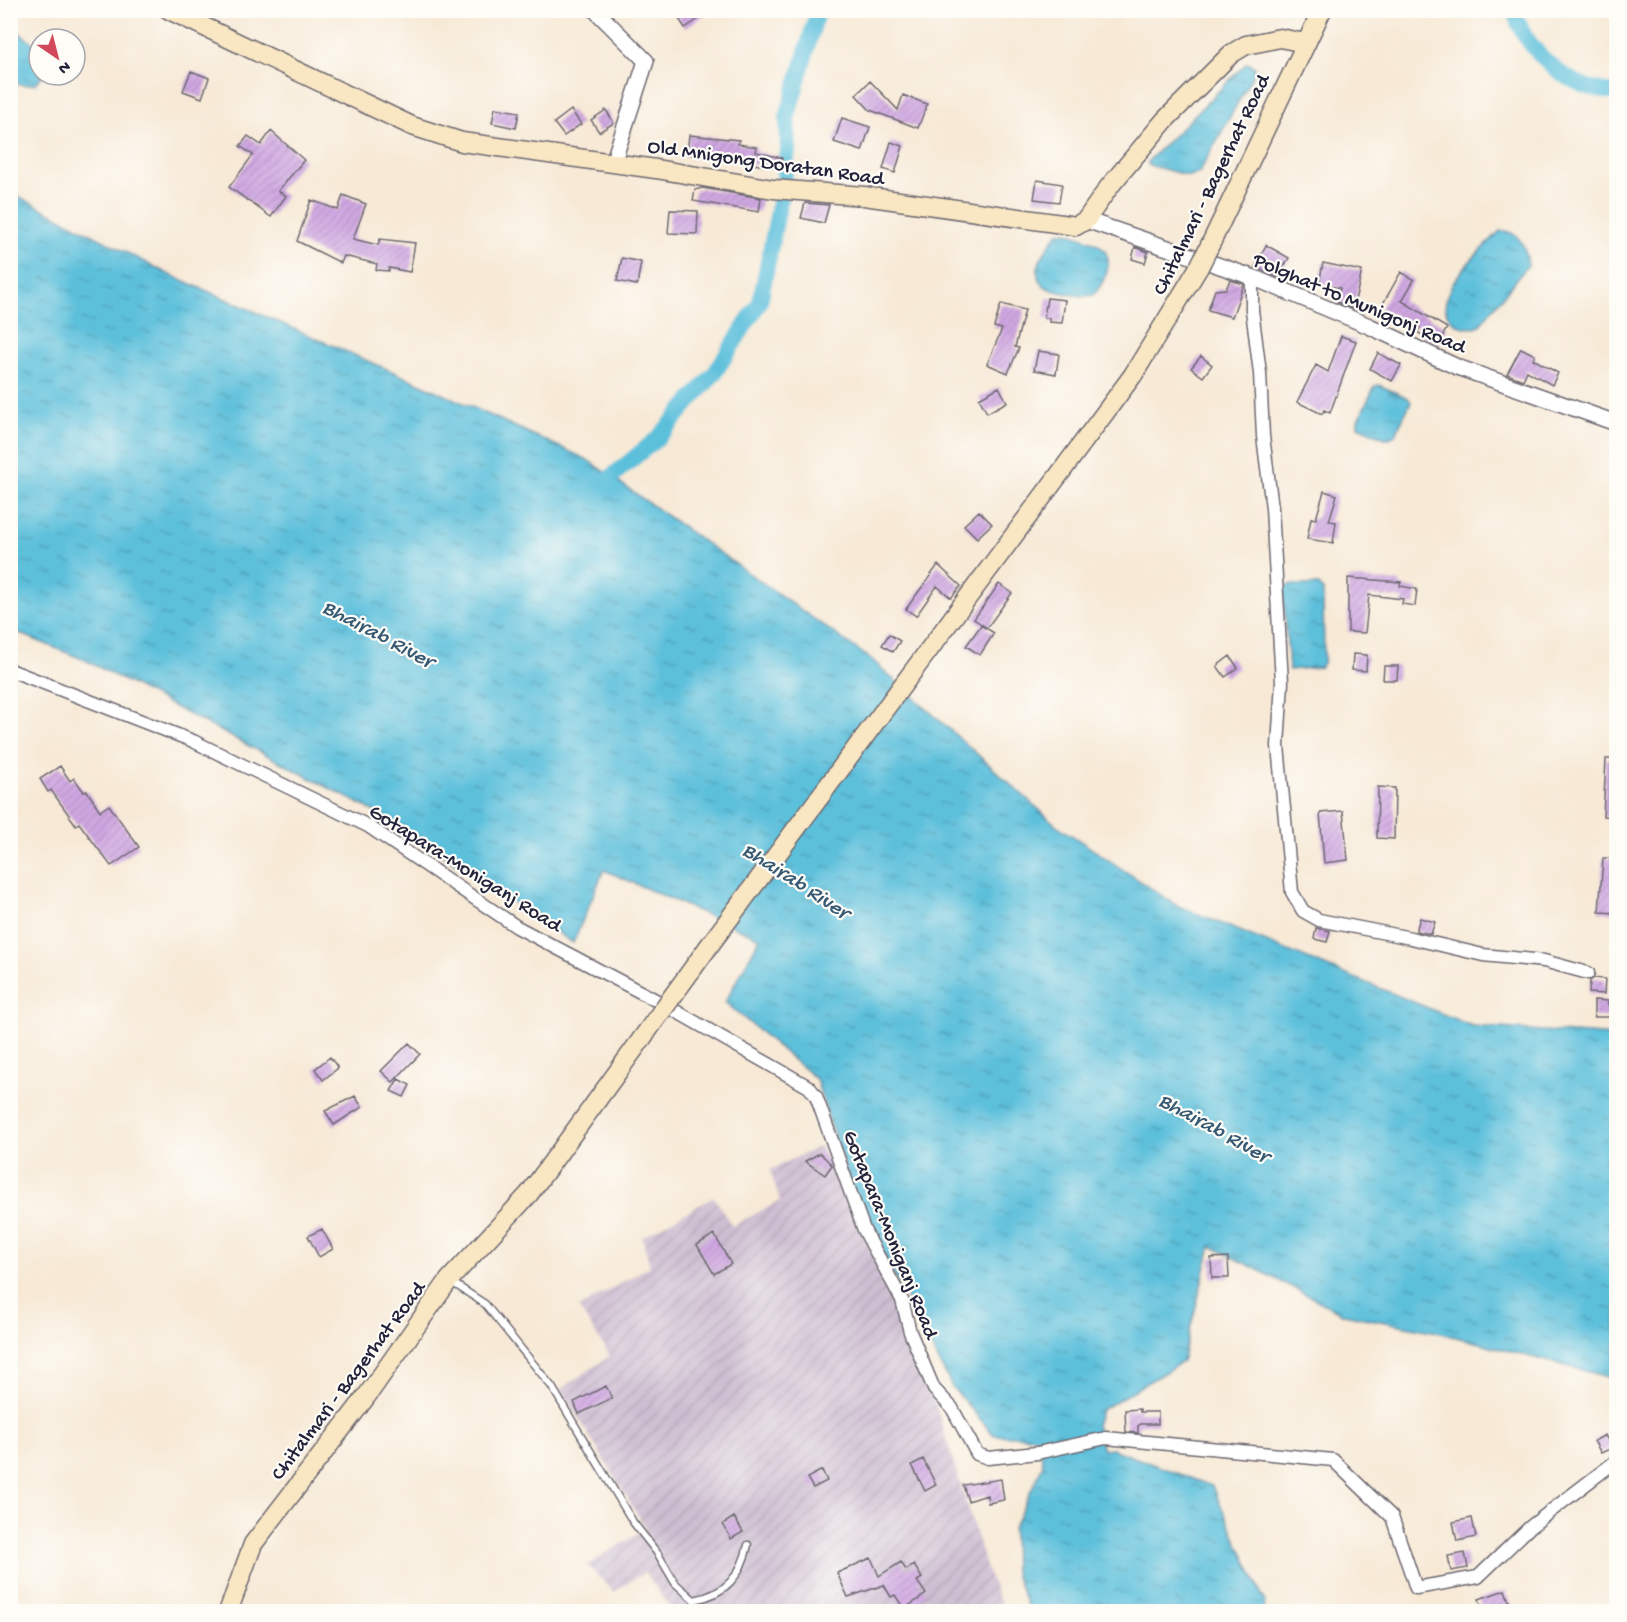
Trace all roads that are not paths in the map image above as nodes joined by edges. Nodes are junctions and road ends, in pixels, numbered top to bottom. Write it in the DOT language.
graph roads {
  1 [pos="169,10"];
  2 [pos="595,10"];
  3 [pos="1322,10"];
  4 [pos="1305,43"];
  5 [pos="613,163"];
  6 [pos="1086,220"];
  7 [pos="1252,277"];
  8 [pos="1617,423"];
  9 [pos="10,670"];
  10 [pos="1588,973"];
  11 [pos="449,1280"];
  12 [pos="1617,1461"];
  13 [pos="748,1545"];
  14 [pos="228,1611"];
  1 -- 5 [label="main road, Old Mnigong Doratan Road"];
  2 -- 5 [label="street"];
  3 -- 4 [label="main road, Chitalmari - Bagerhat Road"];
  4 -- 6 [label="main road"];
  4 -- 11 [label="main road, Chitalmari - Bagerhat Road, bridge"];
  5 -- 6 [label="main road, Old Mnigong Doratan Road"];
  6 -- 7 [label="street, Polghat to Munigonj Road"];
  7 -- 8 [label="street, Polghat to Munigonj Road"];
  7 -- 10 [label="street"];
  9 -- 12 [label="street, Gotapara-Moniganj Road"];
  11 -- 13 [label="lane"];
  11 -- 14 [label="main road, Chitalmari - Bagerhat Road"];
}
